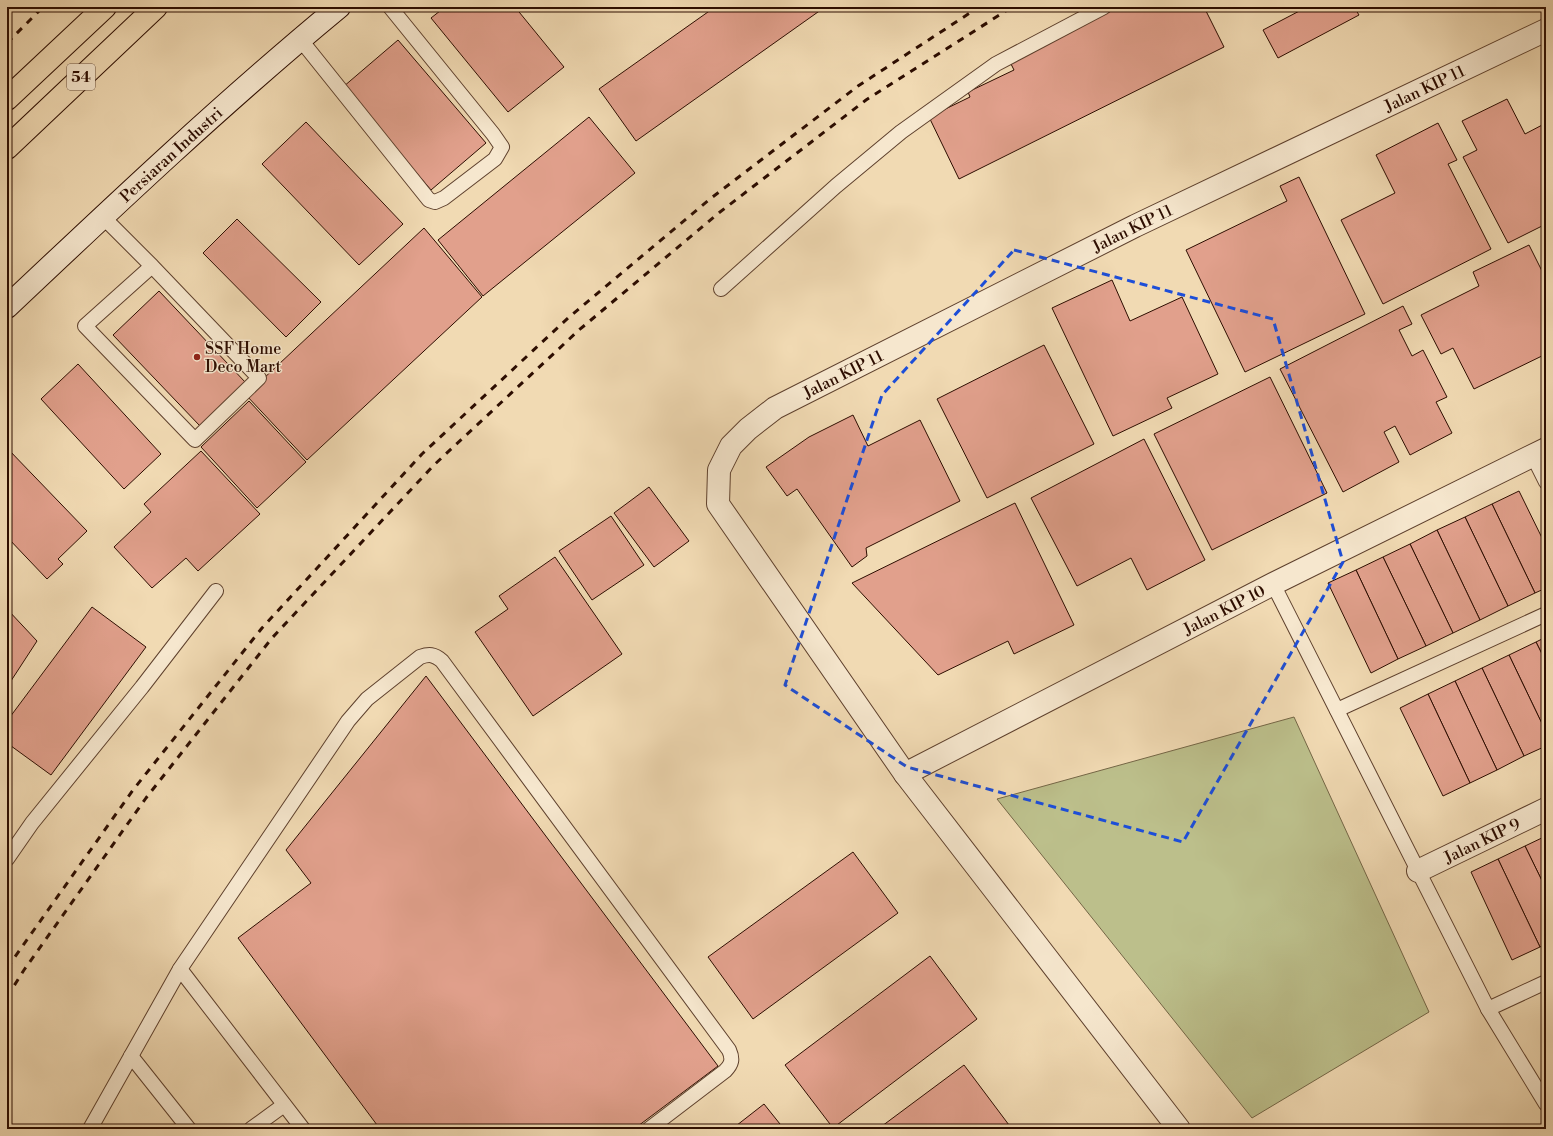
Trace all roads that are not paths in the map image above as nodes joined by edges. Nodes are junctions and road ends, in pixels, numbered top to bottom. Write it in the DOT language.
graph roads {
  1 [pos="156,7"];
  2 [pos="339,7"];
  3 [pos="390,7"];
  4 [pos="1104,7"];
  5 [pos="101,9"];
  6 [pos="1546,30"];
  7 [pos="300,39"];
  8 [pos="7,98"];
  9 [pos="7,148"];
  10 [pos="103,217"];
  11 [pos="152,266"];
  12 [pos="721,289"];
  13 [pos="7,307"];
  14 [pos="1540,453"];
  15 [pos="1546,482"];
  16 [pos="1273,584"];
  17 [pos="216,590"];
  18 [pos="1546,614"];
  19 [pos="1337,710"];
  20 [pos="905,774"];
  21 [pos="1546,809"];
  22 [pos="7,859"];
  23 [pos="1418,871"];
  24 [pos="180,969"];
  25 [pos="1546,982"];
  26 [pos="1488,1009"];
  27 [pos="131,1056"];
  28 [pos="1546,1104"];
  29 [pos="284,1105"];
  30 [pos="90,1129"];
  31 [pos="189,1129"];
  32 [pos="251,1129"];
  33 [pos="302,1129"];
  34 [pos="649,1129"];
  35 [pos="1179,1129"];
  1 -- 9 [label="highway, 54"];
  2 -- 7 [label="street, Persiaran Industri"];
  3 -- 7 [label="lane"];
  4 -- 12 [label="lane"];
  5 -- 8 [label="highway, 54"];
  6 -- 20 [label="street, Jalan KIP 11"];
  7 -- 10 [label="street, Persiaran Industri"];
  10 -- 11 [label="lane"];
  10 -- 13 [label="street, Persiaran Industri"];
  11 -- 11 [label="lane"];
  14 -- 15 [label="lane"];
  14 -- 16 [label="street, Jalan KIP 10"];
  16 -- 19 [label="lane"];
  16 -- 20 [label="street, Jalan KIP 10"];
  17 -- 22 [label="lane"];
  18 -- 19 [label="lane"];
  19 -- 23 [label="lane"];
  20 -- 35 [label="street, Jalan KIP 11"];
  21 -- 23 [label="street, Jalan KIP 9"];
  23 -- 26 [label="lane"];
  24 -- 27 [label="lane"];
  24 -- 29 [label="lane"];
  24 -- 34 [label="lane"];
  25 -- 26 [label="lane"];
  26 -- 28 [label="lane"];
  27 -- 30 [label="lane"];
  27 -- 31 [label="lane"];
  29 -- 32 [label="lane"];
  29 -- 33 [label="lane"];
}
